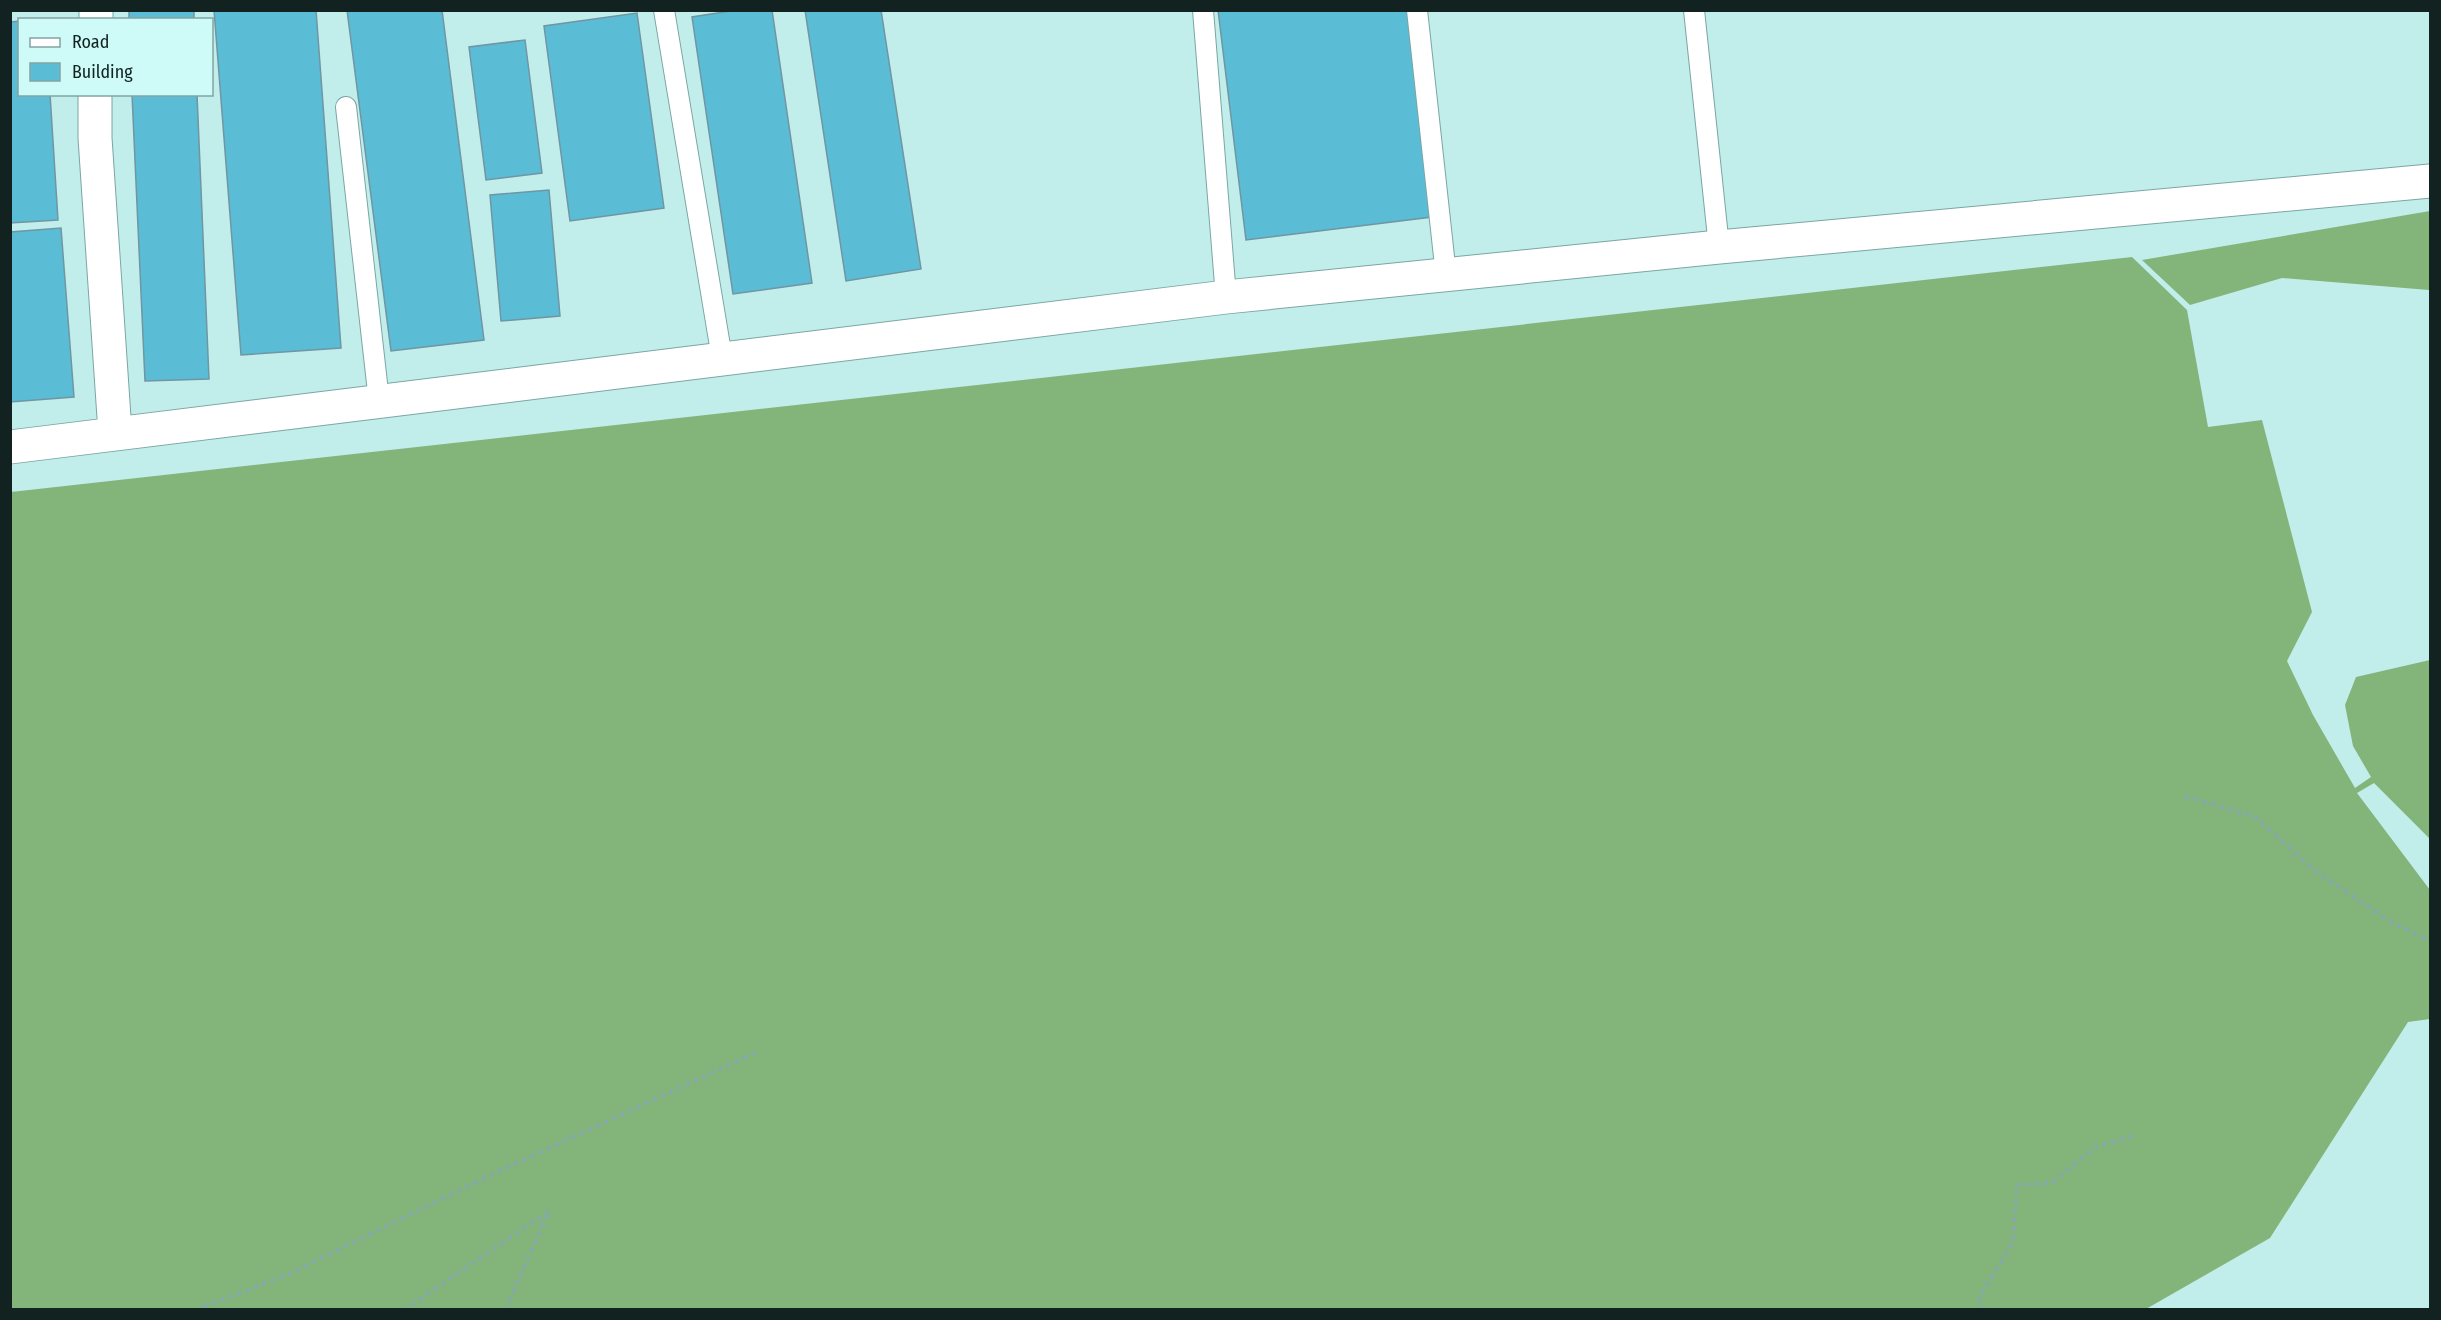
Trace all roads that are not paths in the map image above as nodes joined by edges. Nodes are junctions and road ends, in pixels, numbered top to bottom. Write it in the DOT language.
graph roads {
  1 [pos="664,10"];
  2 [pos="1203,10"];
  3 [pos="1417,10"];
  4 [pos="1694,10"];
  5 [pos="95,96"];
  6 [pos="346,107"];
  7 [pos="2430,181"];
  8 [pos="1719,247"];
  9 [pos="1446,275"];
  10 [pos="1226,297"];
  11 [pos="722,358"];
  12 [pos="378,401"];
  13 [pos="115,432"];
  14 [pos="10,447"];
  1 -- 11 [label="lane"];
  2 -- 10 [label="lane"];
  3 -- 9 [label="lane"];
  4 -- 8 [label="lane"];
  5 -- 13 [label="street"];
  6 -- 12 [label="lane"];
  7 -- 8 [label="street"];
  8 -- 9 [label="street"];
  9 -- 10 [label="street"];
  10 -- 11 [label="street"];
  11 -- 12 [label="street"];
  12 -- 13 [label="street"];
  13 -- 14 [label="street"];
}
